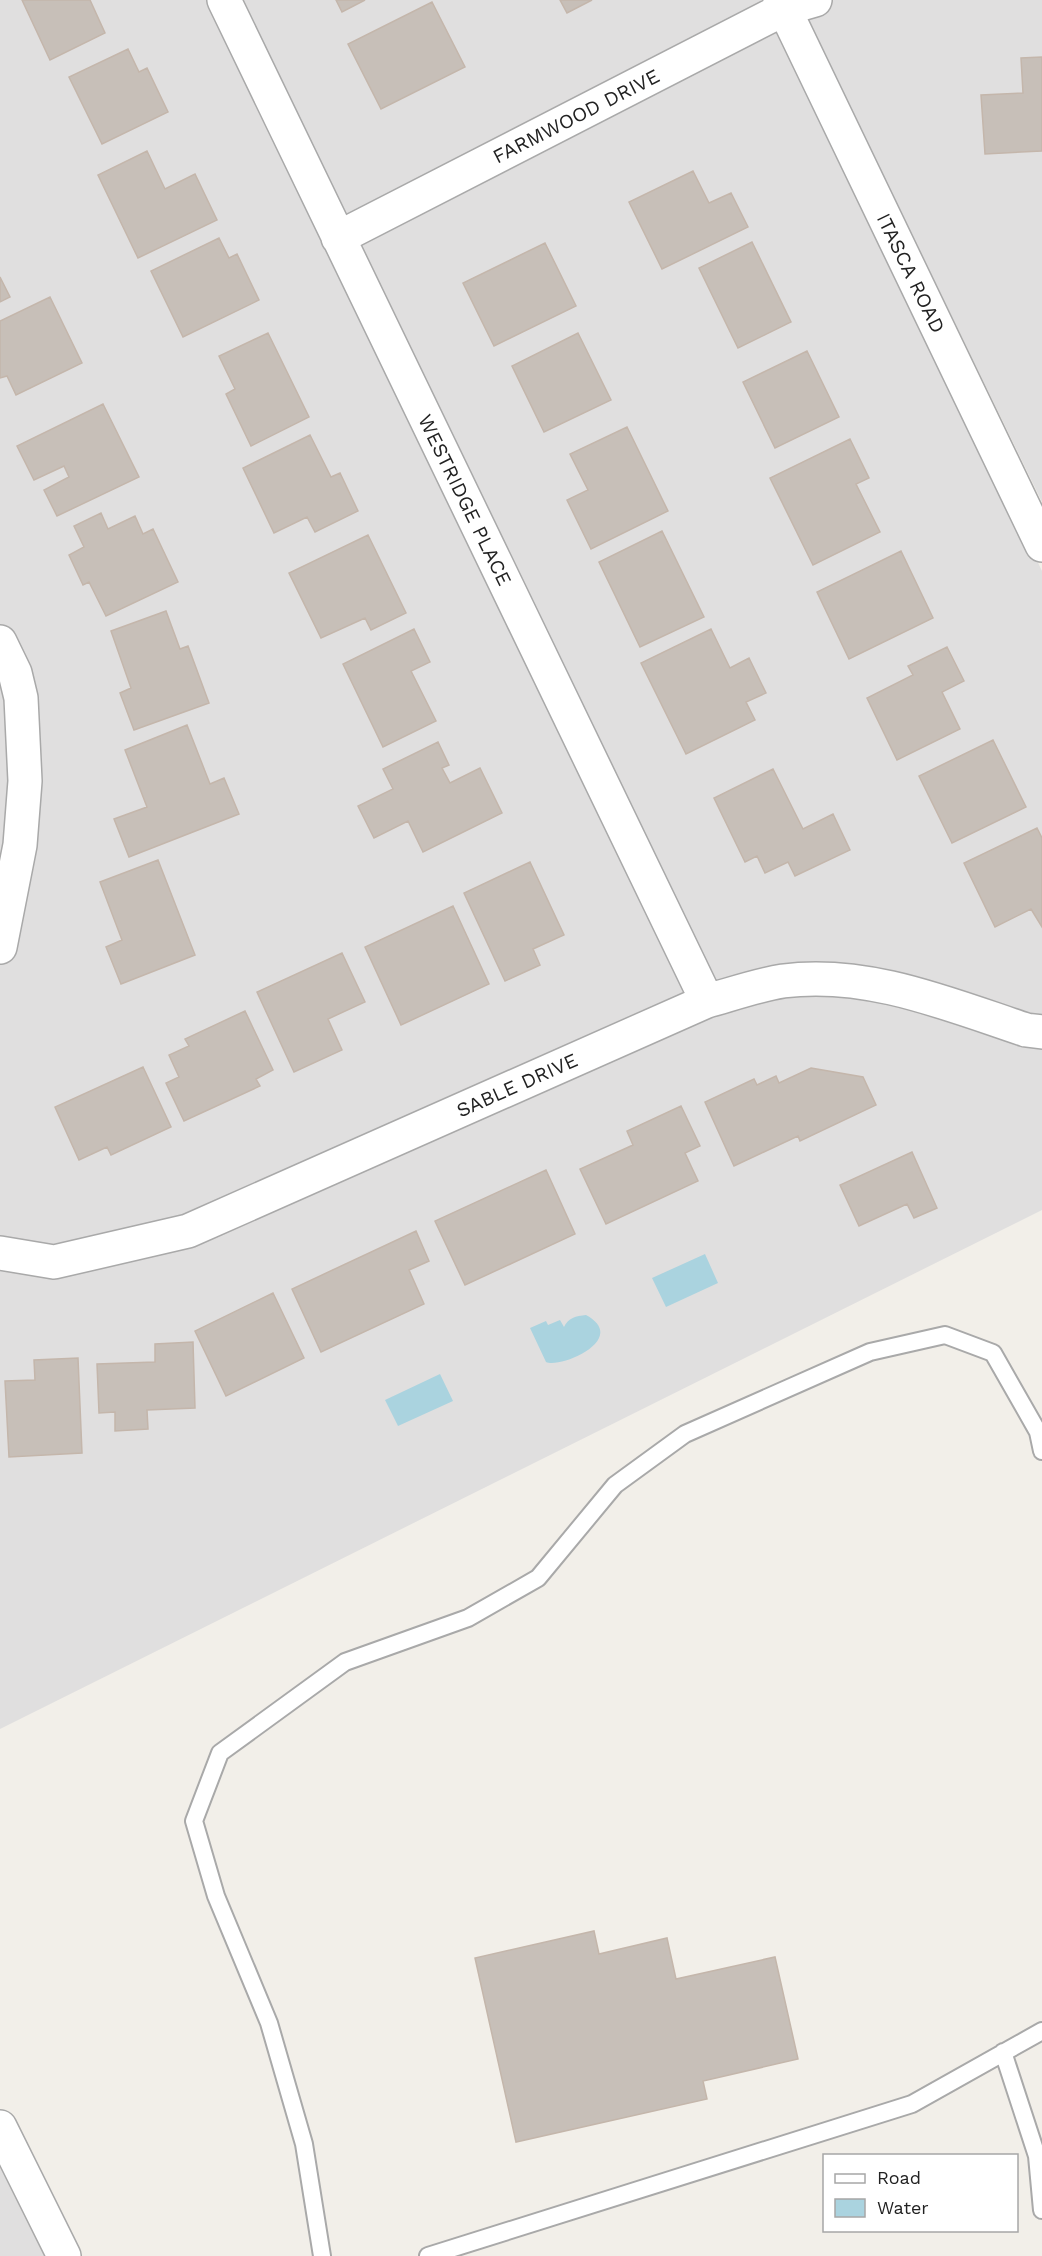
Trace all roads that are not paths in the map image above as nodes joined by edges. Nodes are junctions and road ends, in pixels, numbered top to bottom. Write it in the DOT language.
graph roads {
  1 [pos="224,0"];
  2 [pos="815,0"];
  3 [pos="782,5"];
  4 [pos="338,238"];
  5 [pos="1042,545"];
  6 [pos="0,642"];
  7 [pos="0,947"];
  8 [pos="707,1001"];
  9 [pos="1042,1032"];
  10 [pos="0,1253"];
  11 [pos="1042,1451"];
  12 [pos="1042,2031"];
  13 [pos="1004,2052"];
  14 [pos="0,2127"];
  15 [pos="1042,2210"];
  16 [pos="64,2256"];
  17 [pos="322,2256"];
  18 [pos="428,2256"];
  1 -- 4 [label="street, WESTRIDGE PLACE"];
  2 -- 3 [label="street, FARMWOOD DRIVE"];
  3 -- 4 [label="street, FARMWOOD DRIVE"];
  3 -- 5 [label="street, ITASCA ROAD"];
  4 -- 8 [label="street, WESTRIDGE PLACE"];
  6 -- 7 [label="street"];
  8 -- 9 [label="street, SABLE DRIVE"];
  8 -- 10 [label="street, SABLE DRIVE"];
  11 -- 17 [label="lane"];
  12 -- 13 [label="lane"];
  13 -- 15 [label="lane"];
  13 -- 18 [label="lane"];
  14 -- 16 [label="street"];
}
